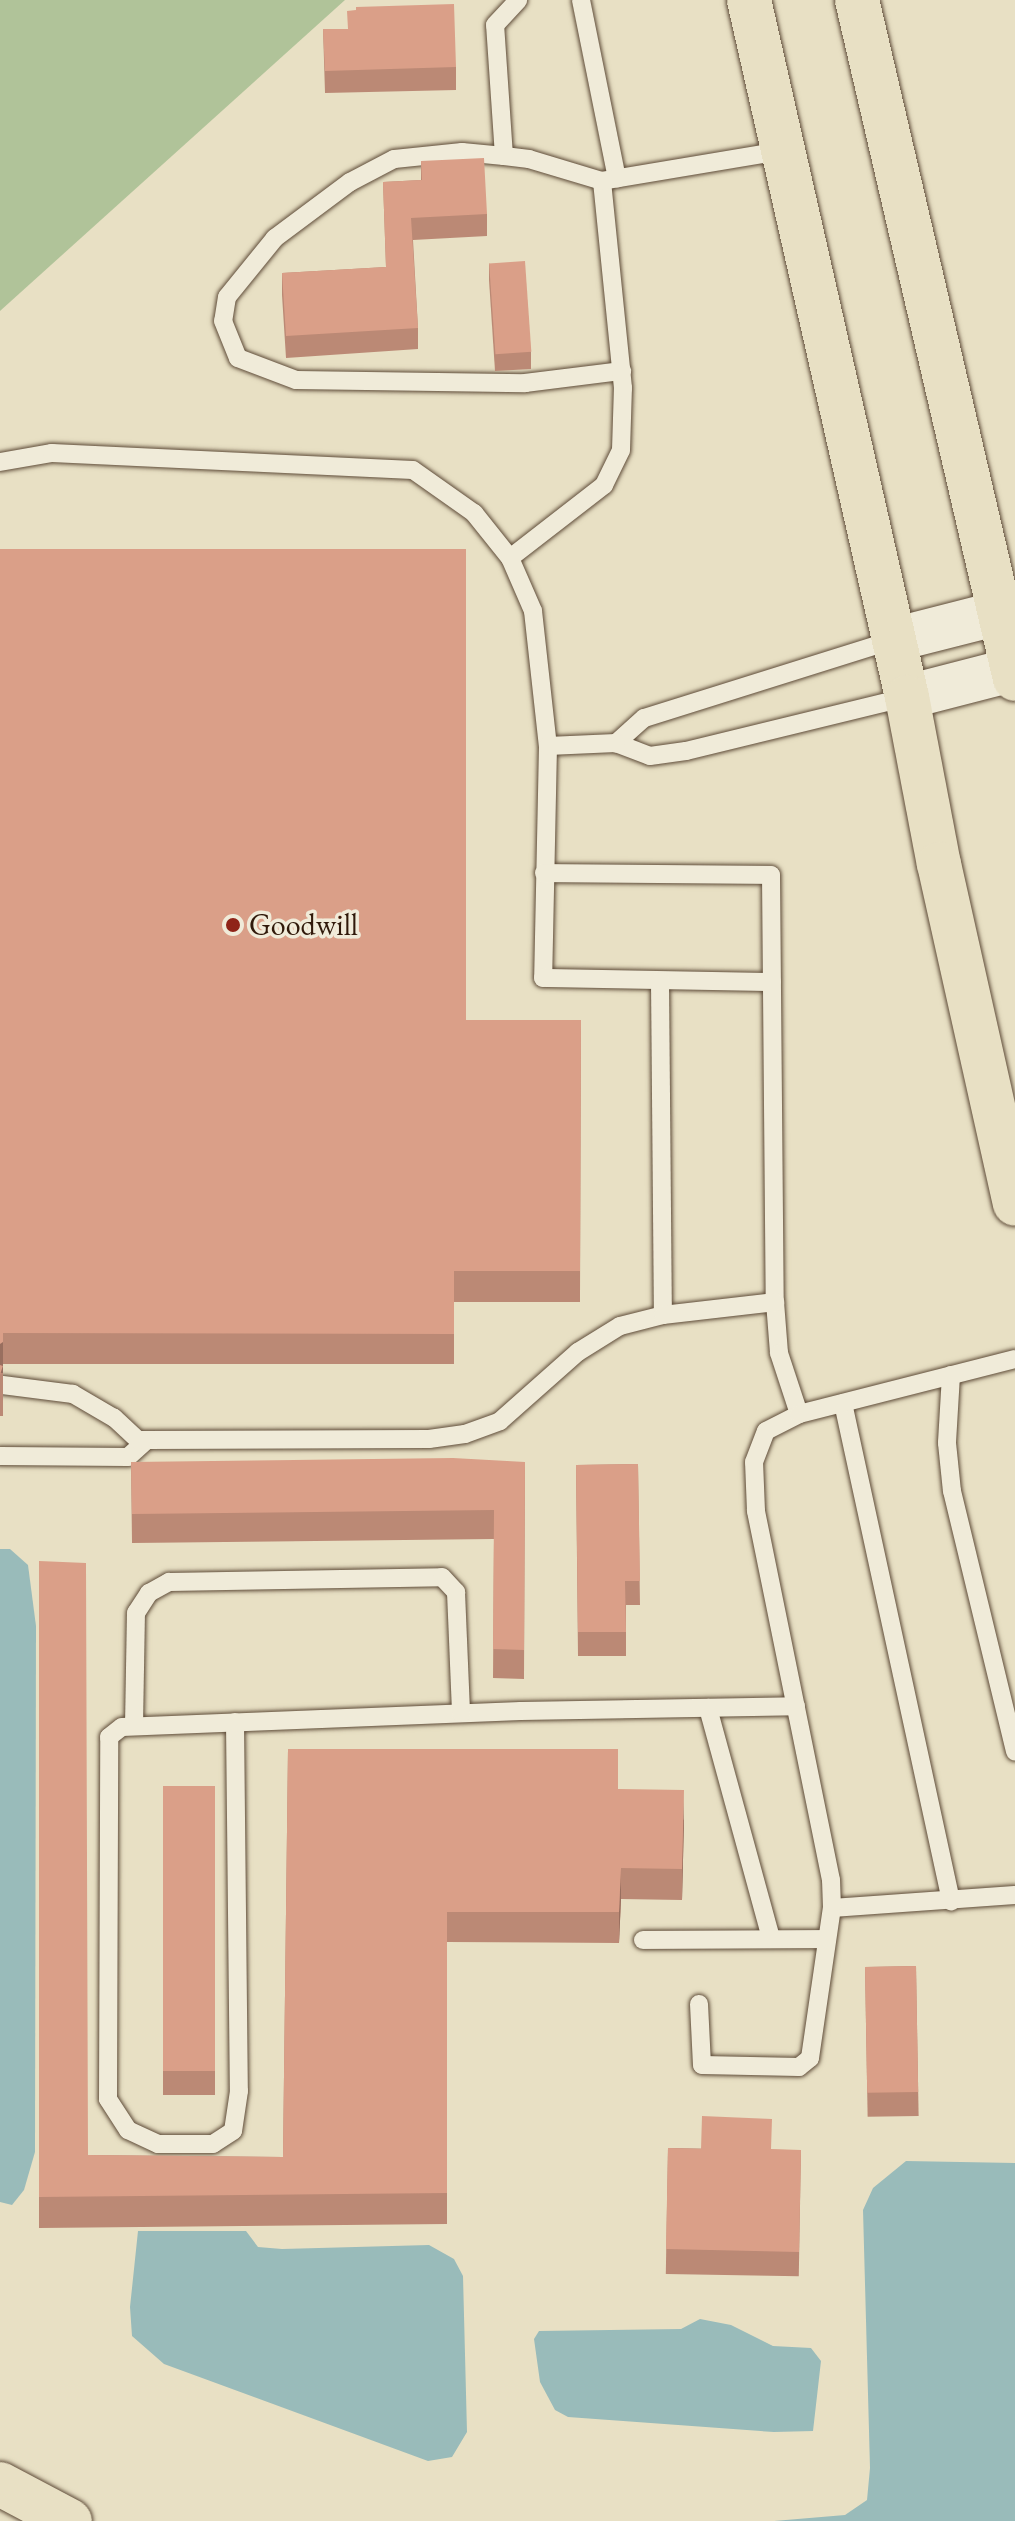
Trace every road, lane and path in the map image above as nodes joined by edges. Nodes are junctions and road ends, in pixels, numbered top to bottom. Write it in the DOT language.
graph roads {
  1 [pos="518,0"];
  2 [pos="581,0"];
  3 [pos="749,0"];
  4 [pos="857,0"];
  5 [pos="782,151"];
  6 [pos="504,156"];
  7 [pos="609,180"];
  8 [pos="622,371"];
  9 [pos="0,462"];
  10 [pos="510,558"];
  11 [pos="1008,611"];
  12 [pos="893,640"];
  13 [pos="1014,673"];
  14 [pos="907,697"];
  15 [pos="616,743"];
  16 [pos="548,746"];
  17 [pos="544,873"];
  18 [pos="660,981"];
  19 [pos="772,982"];
  20 [pos="1015,1204"];
  21 [pos="775,1302"];
  22 [pos="663,1315"];
  23 [pos="1015,1359"];
  24 [pos="951,1375"];
  25 [pos="3,1385"];
  26 [pos="843,1403"];
  27 [pos="799,1414"];
  28 [pos="147,1440"];
  29 [pos="0,1456"];
  30 [pos="796,1706"];
  31 [pos="708,1708"];
  32 [pos="461,1713"];
  33 [pos="235,1722"];
  34 [pos="134,1726"];
  35 [pos="1015,1751"];
  36 [pos="1015,1895"];
  37 [pos="951,1901"];
  38 [pos="832,1908"];
  39 [pos="771,1939"];
  40 [pos="827,1939"];
  41 [pos="643,1940"];
  42 [pos="699,2004"];
  43 [pos="0,2484"];
  44 [pos="70,2521"];
  1 -- 6 [label="lane"];
  2 -- 7 [label="lane"];
  3 -- 5 [label="main road"];
  4 -- 11 [label="main road"];
  5 -- 7 [label="lane"];
  5 -- 12 [label="main road"];
  6 -- 7 [label="lane"];
  6 -- 8 [label="lane"];
  7 -- 8 [label="lane"];
  8 -- 10 [label="lane"];
  9 -- 10 [label="lane"];
  10 -- 16 [label="lane"];
  11 -- 12 [label="street"];
  11 -- 13 [label="main road"];
  12 -- 14 [label="main road"];
  12 -- 15 [label="lane"];
  13 -- 14 [label="street"];
  14 -- 15 [label="lane"];
  14 -- 20 [label="main road"];
  15 -- 16 [label="lane"];
  16 -- 17 [label="lane"];
  17 -- 18 [label="lane"];
  17 -- 19 [label="lane"];
  18 -- 19 [label="lane"];
  18 -- 22 [label="lane"];
  19 -- 21 [label="lane"];
  21 -- 22 [label="lane"];
  21 -- 27 [label="lane"];
  22 -- 28 [label="lane"];
  23 -- 24 [label="lane"];
  24 -- 26 [label="lane"];
  24 -- 35 [label="lane"];
  25 -- 28 [label="lane"];
  26 -- 27 [label="lane"];
  26 -- 37 [label="lane"];
  27 -- 30 [label="lane"];
  28 -- 29 [label="lane"];
  30 -- 31 [label="lane"];
  30 -- 38 [label="lane"];
  31 -- 32 [label="lane"];
  31 -- 39 [label="lane"];
  32 -- 33 [label="lane"];
  32 -- 34 [label="lane"];
  33 -- 34 [label="lane"];
  33 -- 34 [label="lane"];
  36 -- 37 [label="lane"];
  37 -- 38 [label="lane"];
  38 -- 40 [label="lane"];
  39 -- 40 [label="lane"];
  39 -- 41 [label="lane"];
  40 -- 42 [label="lane"];
  43 -- 44 [label="main road"];
}
